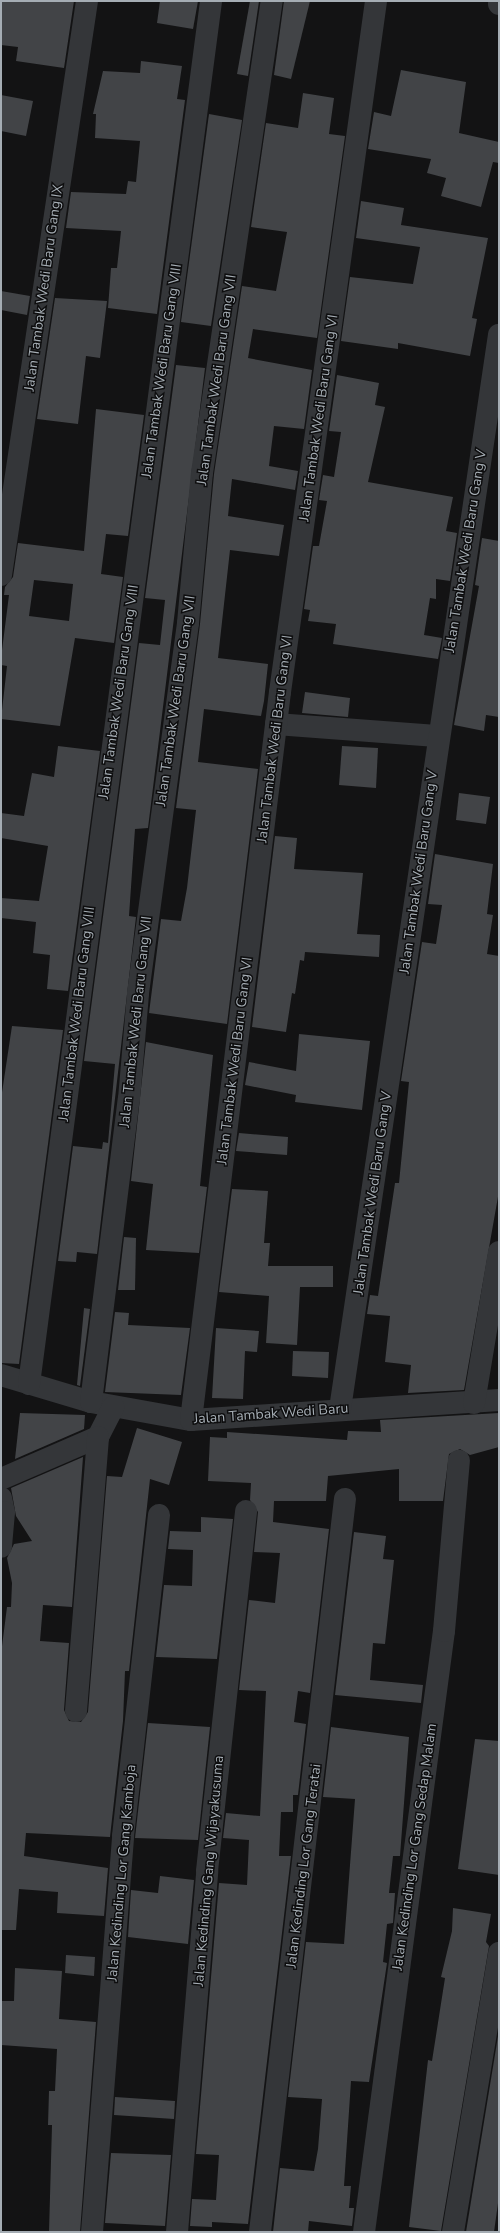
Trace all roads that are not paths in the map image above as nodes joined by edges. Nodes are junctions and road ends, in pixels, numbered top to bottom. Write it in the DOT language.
graph roads {
  1 [pos="87,1"];
  2 [pos="211,1"];
  3 [pos="272,1"];
  4 [pos="376,1"];
  5 [pos="499,335"];
  6 [pos="1,574"];
  7 [pos="276,724"];
  8 [pos="437,736"];
  9 [pos="499,1252"];
  10 [pos="1,1375"];
  11 [pos="29,1384"];
  12 [pos="499,1400"];
  13 [pos="91,1402"];
  14 [pos="474,1403"];
  15 [pos="113,1407"];
  16 [pos="340,1409"];
  17 [pos="191,1420"];
  18 [pos="98,1437"];
  19 [pos="459,1461"];
  20 [pos="1,1479"];
  21 [pos="1,1498"];
  22 [pos="345,1499"];
  23 [pos="246,1511"];
  24 [pos="159,1515"];
  25 [pos="1,1547"];
  26 [pos="76,1711"];
  27 [pos="499,1953"];
  28 [pos="92,2232"];
  29 [pos="177,2232"];
  30 [pos="260,2232"];
  31 [pos="364,2232"];
  32 [pos="453,2232"];
  1 -- 6 [label="street, Jalan Tambak Wedi Baru Gang IX"];
  2 -- 11 [label="street, Jalan Tambak Wedi Baru Gang VIII"];
  3 -- 13 [label="street, Jalan Tambak Wedi Baru Gang VII"];
  4 -- 7 [label="street, Jalan Tambak Wedi Baru Gang VI"];
  5 -- 8 [label="street, Jalan Tambak Wedi Baru Gang V"];
  7 -- 8 [label="street"];
  7 -- 17 [label="street, Jalan Tambak Wedi Baru Gang VI"];
  8 -- 16 [label="street, Jalan Tambak Wedi Baru Gang V"];
  9 -- 14 [label="street"];
  10 -- 11 [label="street, Jalan Tambak Wedi Baru"];
  11 -- 13 [label="street, Jalan Tambak Wedi Baru"];
  12 -- 14 [label="street, Jalan Tambak Wedi Baru"];
  13 -- 15 [label="street, Jalan Tambak Wedi Baru"];
  14 -- 16 [label="street, Jalan Tambak Wedi Baru"];
  15 -- 17 [label="street, Jalan Tambak Wedi Baru"];
  15 -- 18 [label="street"];
  16 -- 17 [label="street, Jalan Tambak Wedi Baru"];
  18 -- 20 [label="street"];
  18 -- 26 [label="street"];
  19 -- 31 [label="street, Jalan Kedinding Lor Gang Sedap Malam"];
  21 -- 25 [label="street"];
  22 -- 30 [label="street, Jalan Kedinding Lor Gang Teratai"];
  23 -- 29 [label="street, Jalan Kedinding Gang Wijayakusuma"];
  24 -- 28 [label="street, Jalan Kedinding Lor Gang Kamboja"];
  27 -- 32 [label="street"];
}
